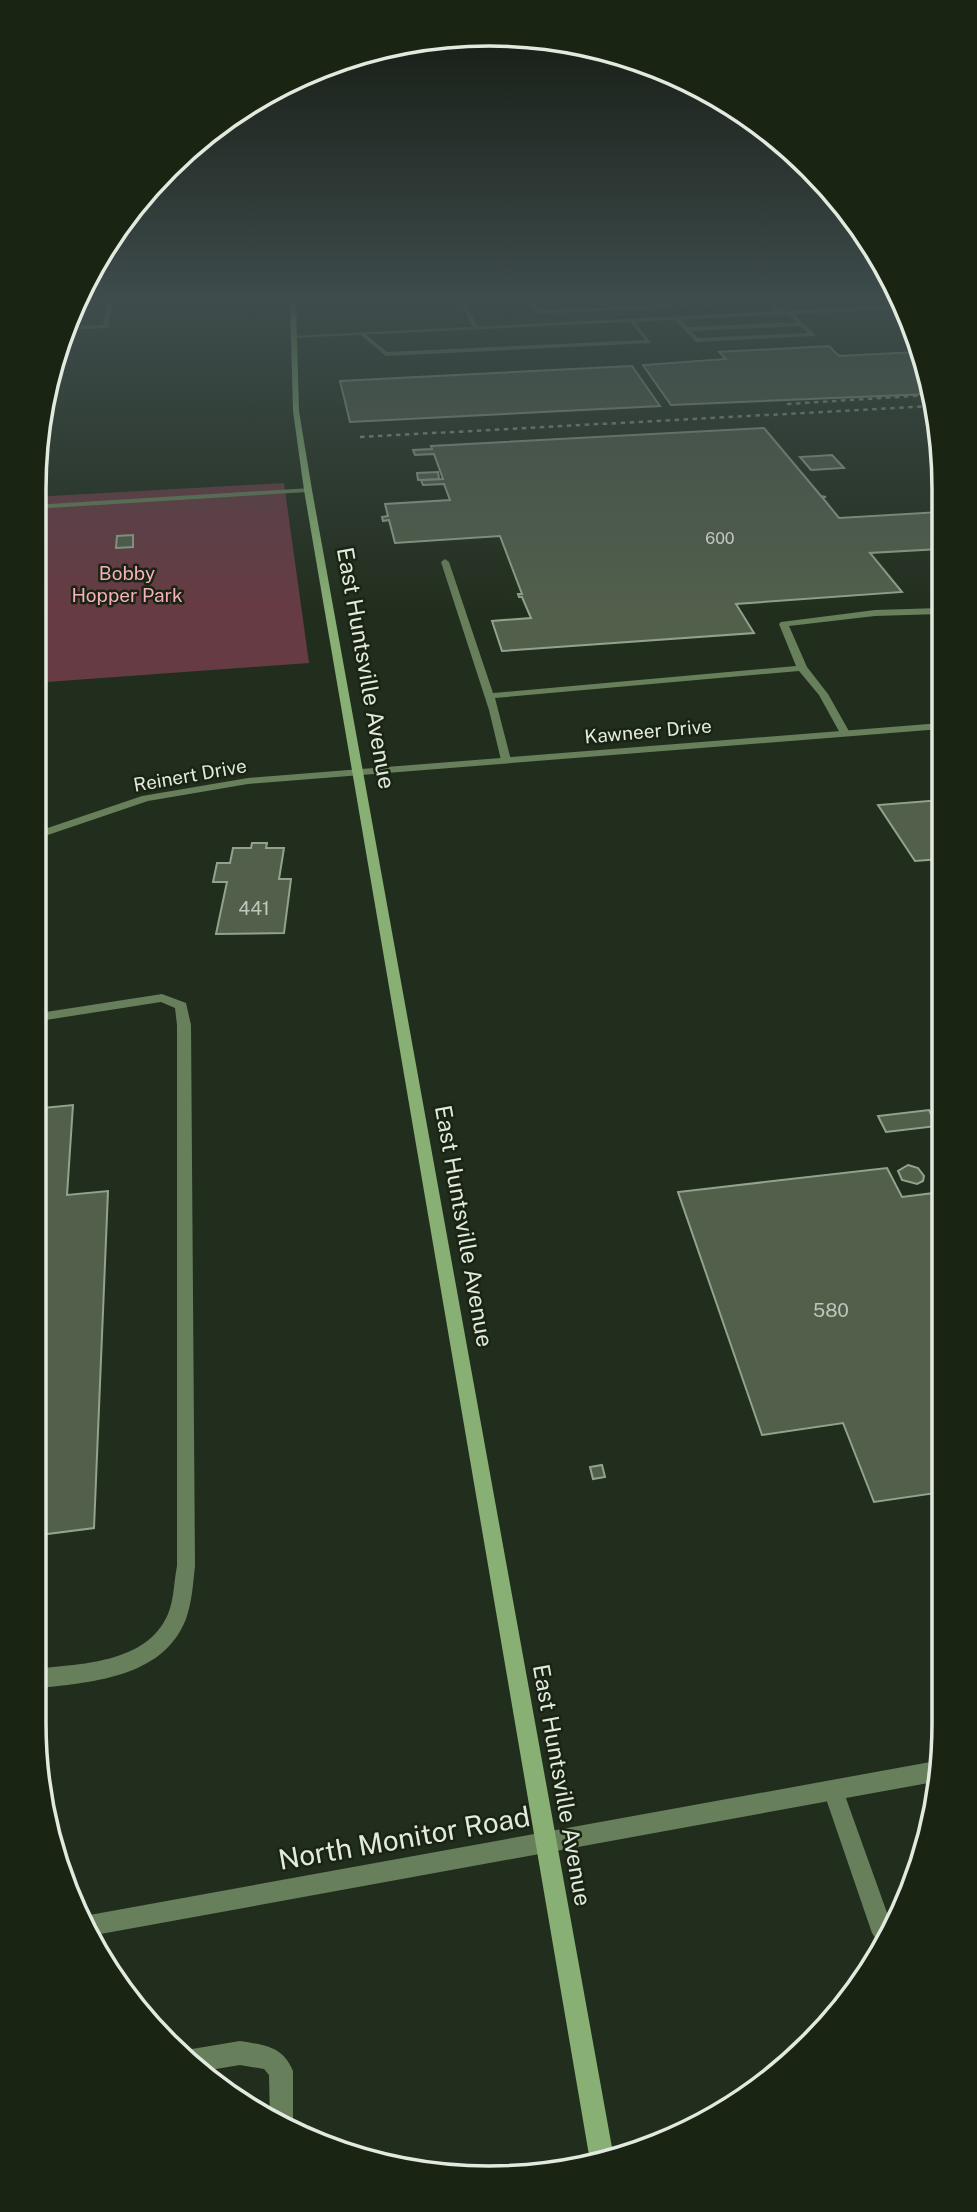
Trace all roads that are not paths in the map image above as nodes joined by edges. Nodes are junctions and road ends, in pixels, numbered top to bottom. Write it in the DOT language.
graph roads {
  1 [pos="296,406"];
  2 [pos="308,490"];
  3 [pos="46,506"];
  4 [pos="445,562"];
  5 [pos="932,611"];
  6 [pos="802,668"];
  7 [pos="489,696"];
  8 [pos="932,727"];
  9 [pos="845,733"];
  10 [pos="506,760"];
  11 [pos="358,772"];
  12 [pos="46,833"];
  13 [pos="46,1016"];
  14 [pos="46,1677"];
  15 [pos="929,1773"];
  16 [pos="833,1790"];
  17 [pos="546,1843"];
  18 [pos="94,1924"];
  19 [pos="881,1928"];
  20 [pos="200,2060"];
  21 [pos="282,2115"];
  22 [pos="600,2152"];
  1 -- 2 [label="main road, East Huntsville Avenue"];
  2 -- 3 [label="street"];
  2 -- 11 [label="main road, East Huntsville Avenue"];
  4 -- 7 [label="street"];
  5 -- 6 [label="street"];
  6 -- 7 [label="street"];
  6 -- 9 [label="street"];
  7 -- 10 [label="street"];
  8 -- 9 [label="street, Kawneer Drive"];
  9 -- 10 [label="street, Kawneer Drive"];
  10 -- 11 [label="street, Kawneer Drive"];
  11 -- 12 [label="street, Reinert Drive"];
  11 -- 17 [label="main road, East Huntsville Avenue"];
  13 -- 14 [label="street"];
  15 -- 16 [label="street, North Monitor Road"];
  16 -- 17 [label="street, North Monitor Road"];
  16 -- 19 [label="street"];
  17 -- 18 [label="street, North Monitor Road"];
  17 -- 22 [label="main road, East Huntsville Avenue"];
  20 -- 21 [label="street"];
}
